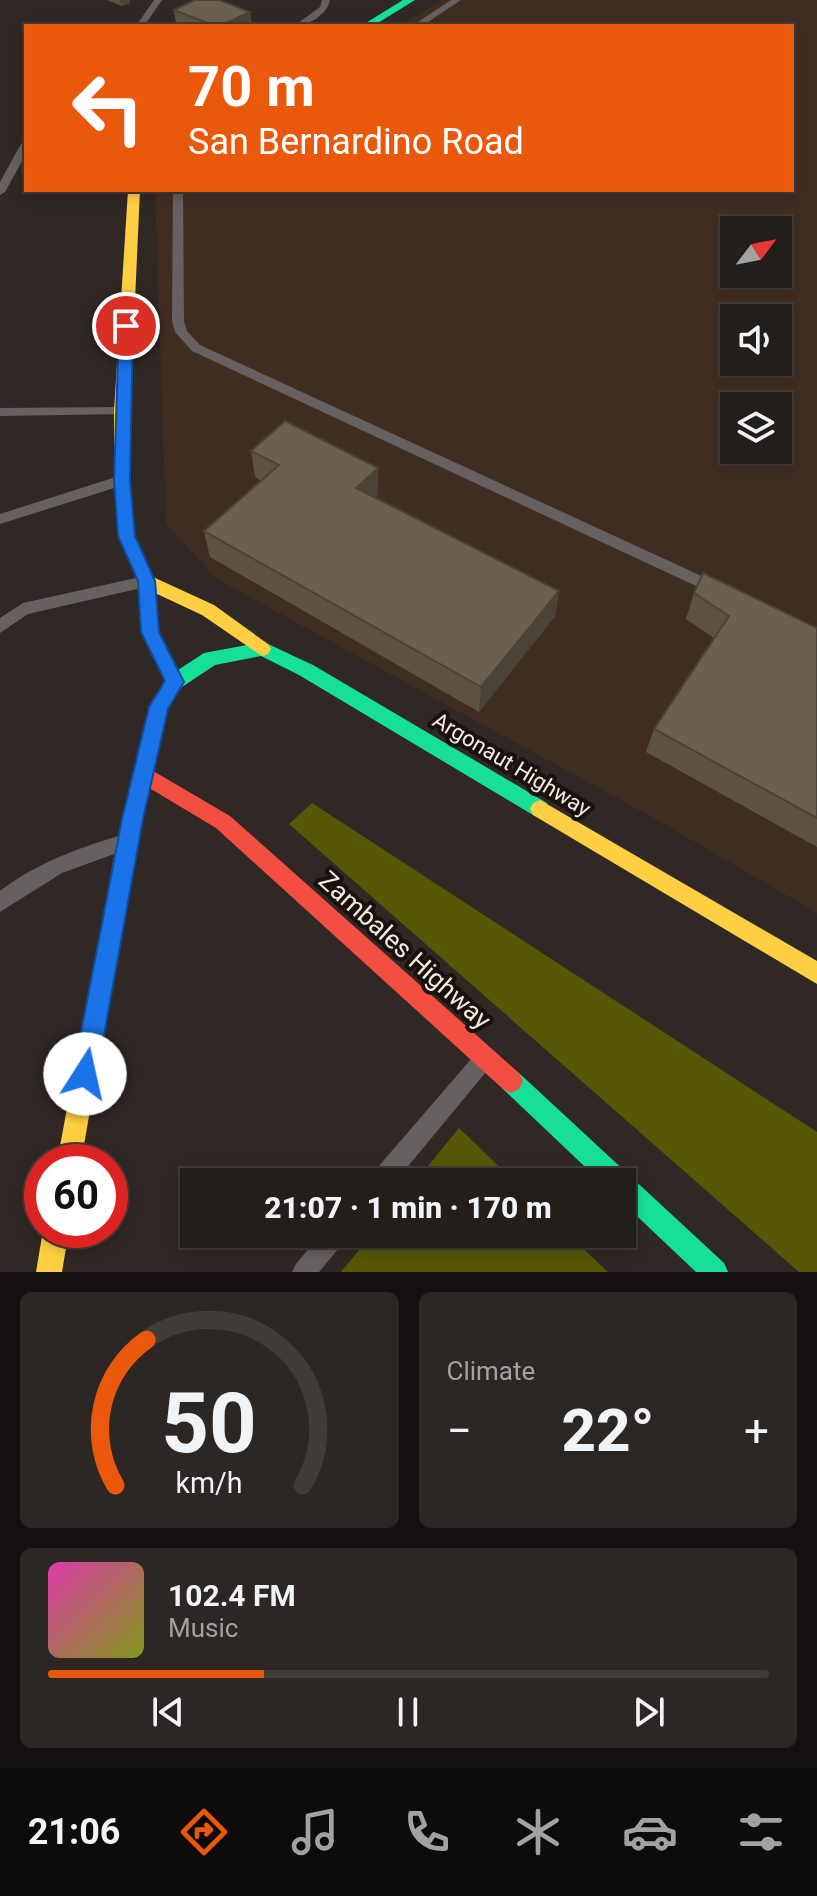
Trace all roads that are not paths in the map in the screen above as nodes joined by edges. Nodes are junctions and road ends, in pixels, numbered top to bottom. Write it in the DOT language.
graph roads {
  1 [pos="158,0"];
  2 [pos="326,0"];
  3 [pos="410,0"];
  4 [pos="457,0"];
  5 [pos="141,24"];
  6 [pos="301,24"];
  7 [pos="369,24"];
  8 [pos="419,24"];
  9 [pos="24,148"];
  10 [pos="0,192"];
  11 [pos="134,192"];
  12 [pos="178,192"];
  13 [pos="122,411"];
  14 [pos="0,412"];
  15 [pos="122,480"];
  16 [pos="0,519"];
  17 [pos="146,581"];
  18 [pos="730,596"];
  19 [pos="0,627"];
  20 [pos="262,649"];
  21 [pos="175,682"];
  22 [pos="143,774"];
  23 [pos="127,841"];
  24 [pos="0,903"];
  25 [pos="817,973"];
  26 [pos="485,1057"];
  27 [pos="72,1144"];
  28 [pos="392,1168"];
  29 [pos="603,1168"];
  30 [pos="636,1199"];
  31 [pos="53,1248"];
  32 [pos="324,1248"];
  33 [pos="49,1272"];
  34 [pos="304,1272"];
  35 [pos="715,1272"];
  1 -- 5 [label="lane"];
  2 -- 6 [label="lane"];
  3 -- 7 [label="main road"];
  4 -- 8 [label="lane"];
  9 -- 10 [label="lane"];
  11 -- 13 [label="main road"];
  12 -- 18 [label="lane"];
  13 -- 14 [label="lane"];
  13 -- 15 [label="main road"];
  15 -- 16 [label="lane"];
  15 -- 17 [label="main road"];
  17 -- 19 [label="lane"];
  17 -- 20 [label="main road, Argonaut Highway"];
  17 -- 21 [label="main road"];
  20 -- 21 [label="main road"];
  20 -- 25 [label="main road, Argonaut Highway"];
  21 -- 22 [label="main road"];
  22 -- 23 [label="main road"];
  22 -- 26 [label="main road, Zambales Highway"];
  23 -- 24 [label="lane"];
  23 -- 27 [label="main road"];
  26 -- 28 [label="lane"];
  26 -- 29 [label="main road, Zambales Highway"];
  30 -- 35 [label="main road, Zambales Highway"];
  31 -- 33 [label="main road"];
  32 -- 34 [label="lane"];
}
